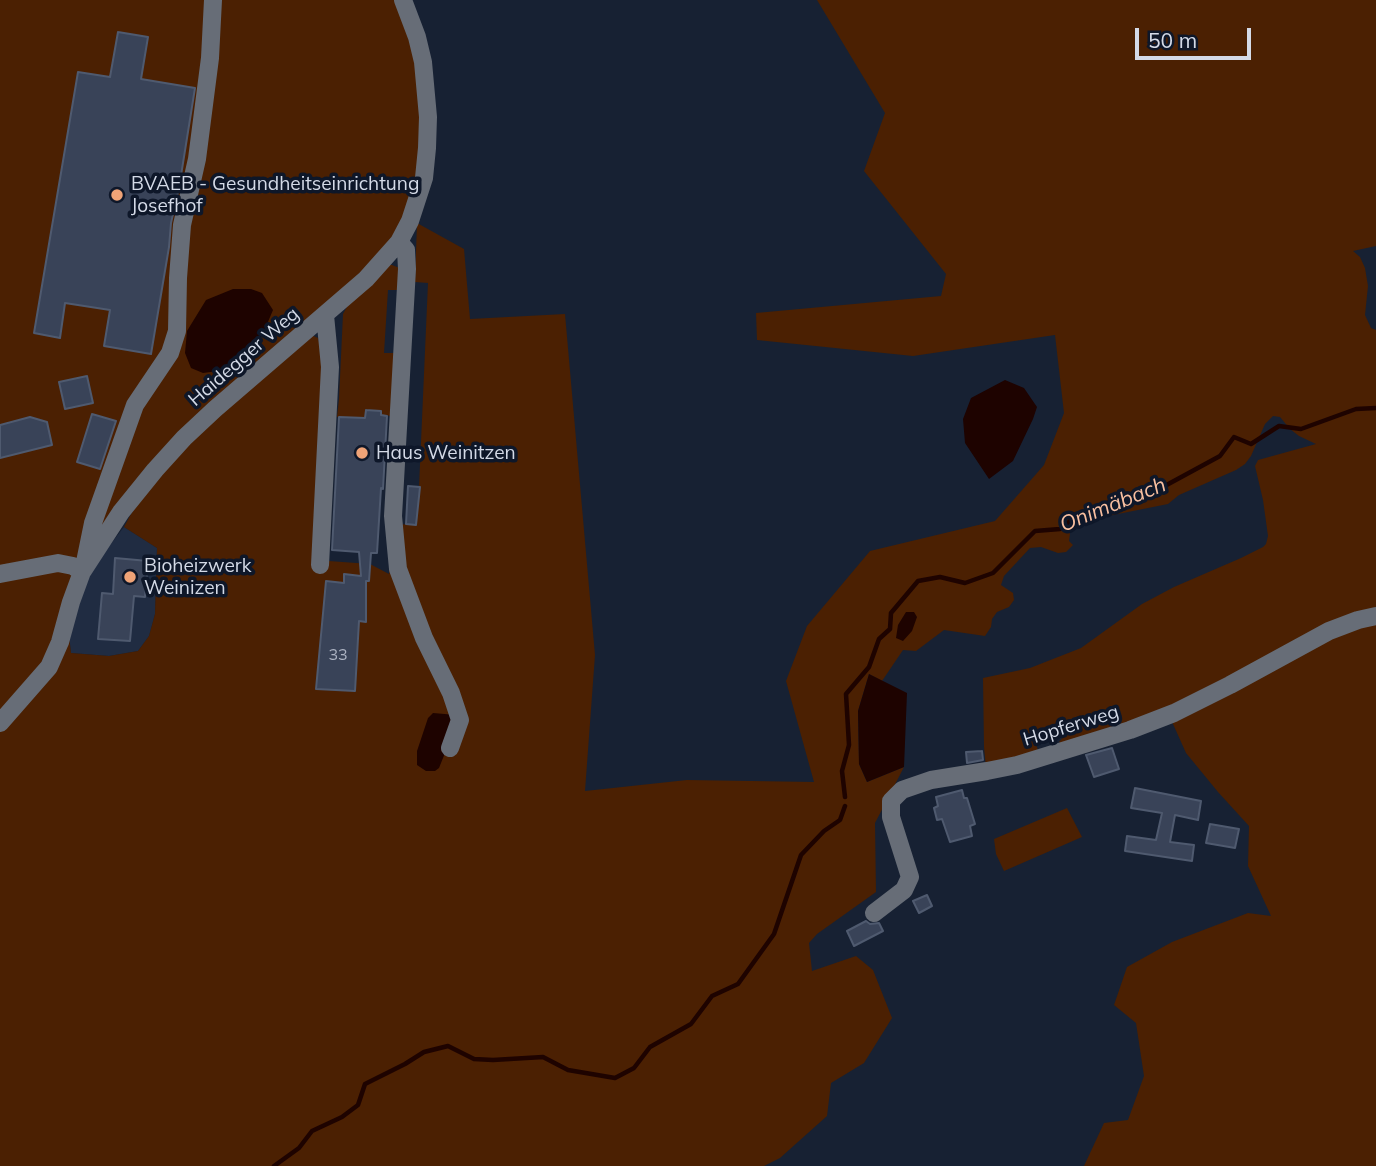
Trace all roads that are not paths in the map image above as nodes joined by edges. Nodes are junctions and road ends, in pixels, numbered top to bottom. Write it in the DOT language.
graph roads {
  1 [pos="213,0"];
  2 [pos="403,0"];
  3 [pos="399,242"];
  4 [pos="325,315"];
  5 [pos="320,565"];
  6 [pos="82,572"];
  7 [pos="0,574"];
  8 [pos="1376,616"];
  9 [pos="0,723"];
  10 [pos="450,748"];
  11 [pos="874,913"];
  1 -- 6 [label="street"];
  2 -- 3 [label="street, Haidegger Weg"];
  3 -- 4 [label="street, Haidegger Weg"];
  3 -- 10 [label="street"];
  4 -- 5 [label="street"];
  4 -- 6 [label="street, Haidegger Weg"];
  6 -- 7 [label="street"];
  6 -- 9 [label="street, Haidegger Weg"];
  8 -- 11 [label="street, Hopferweg"];
}
